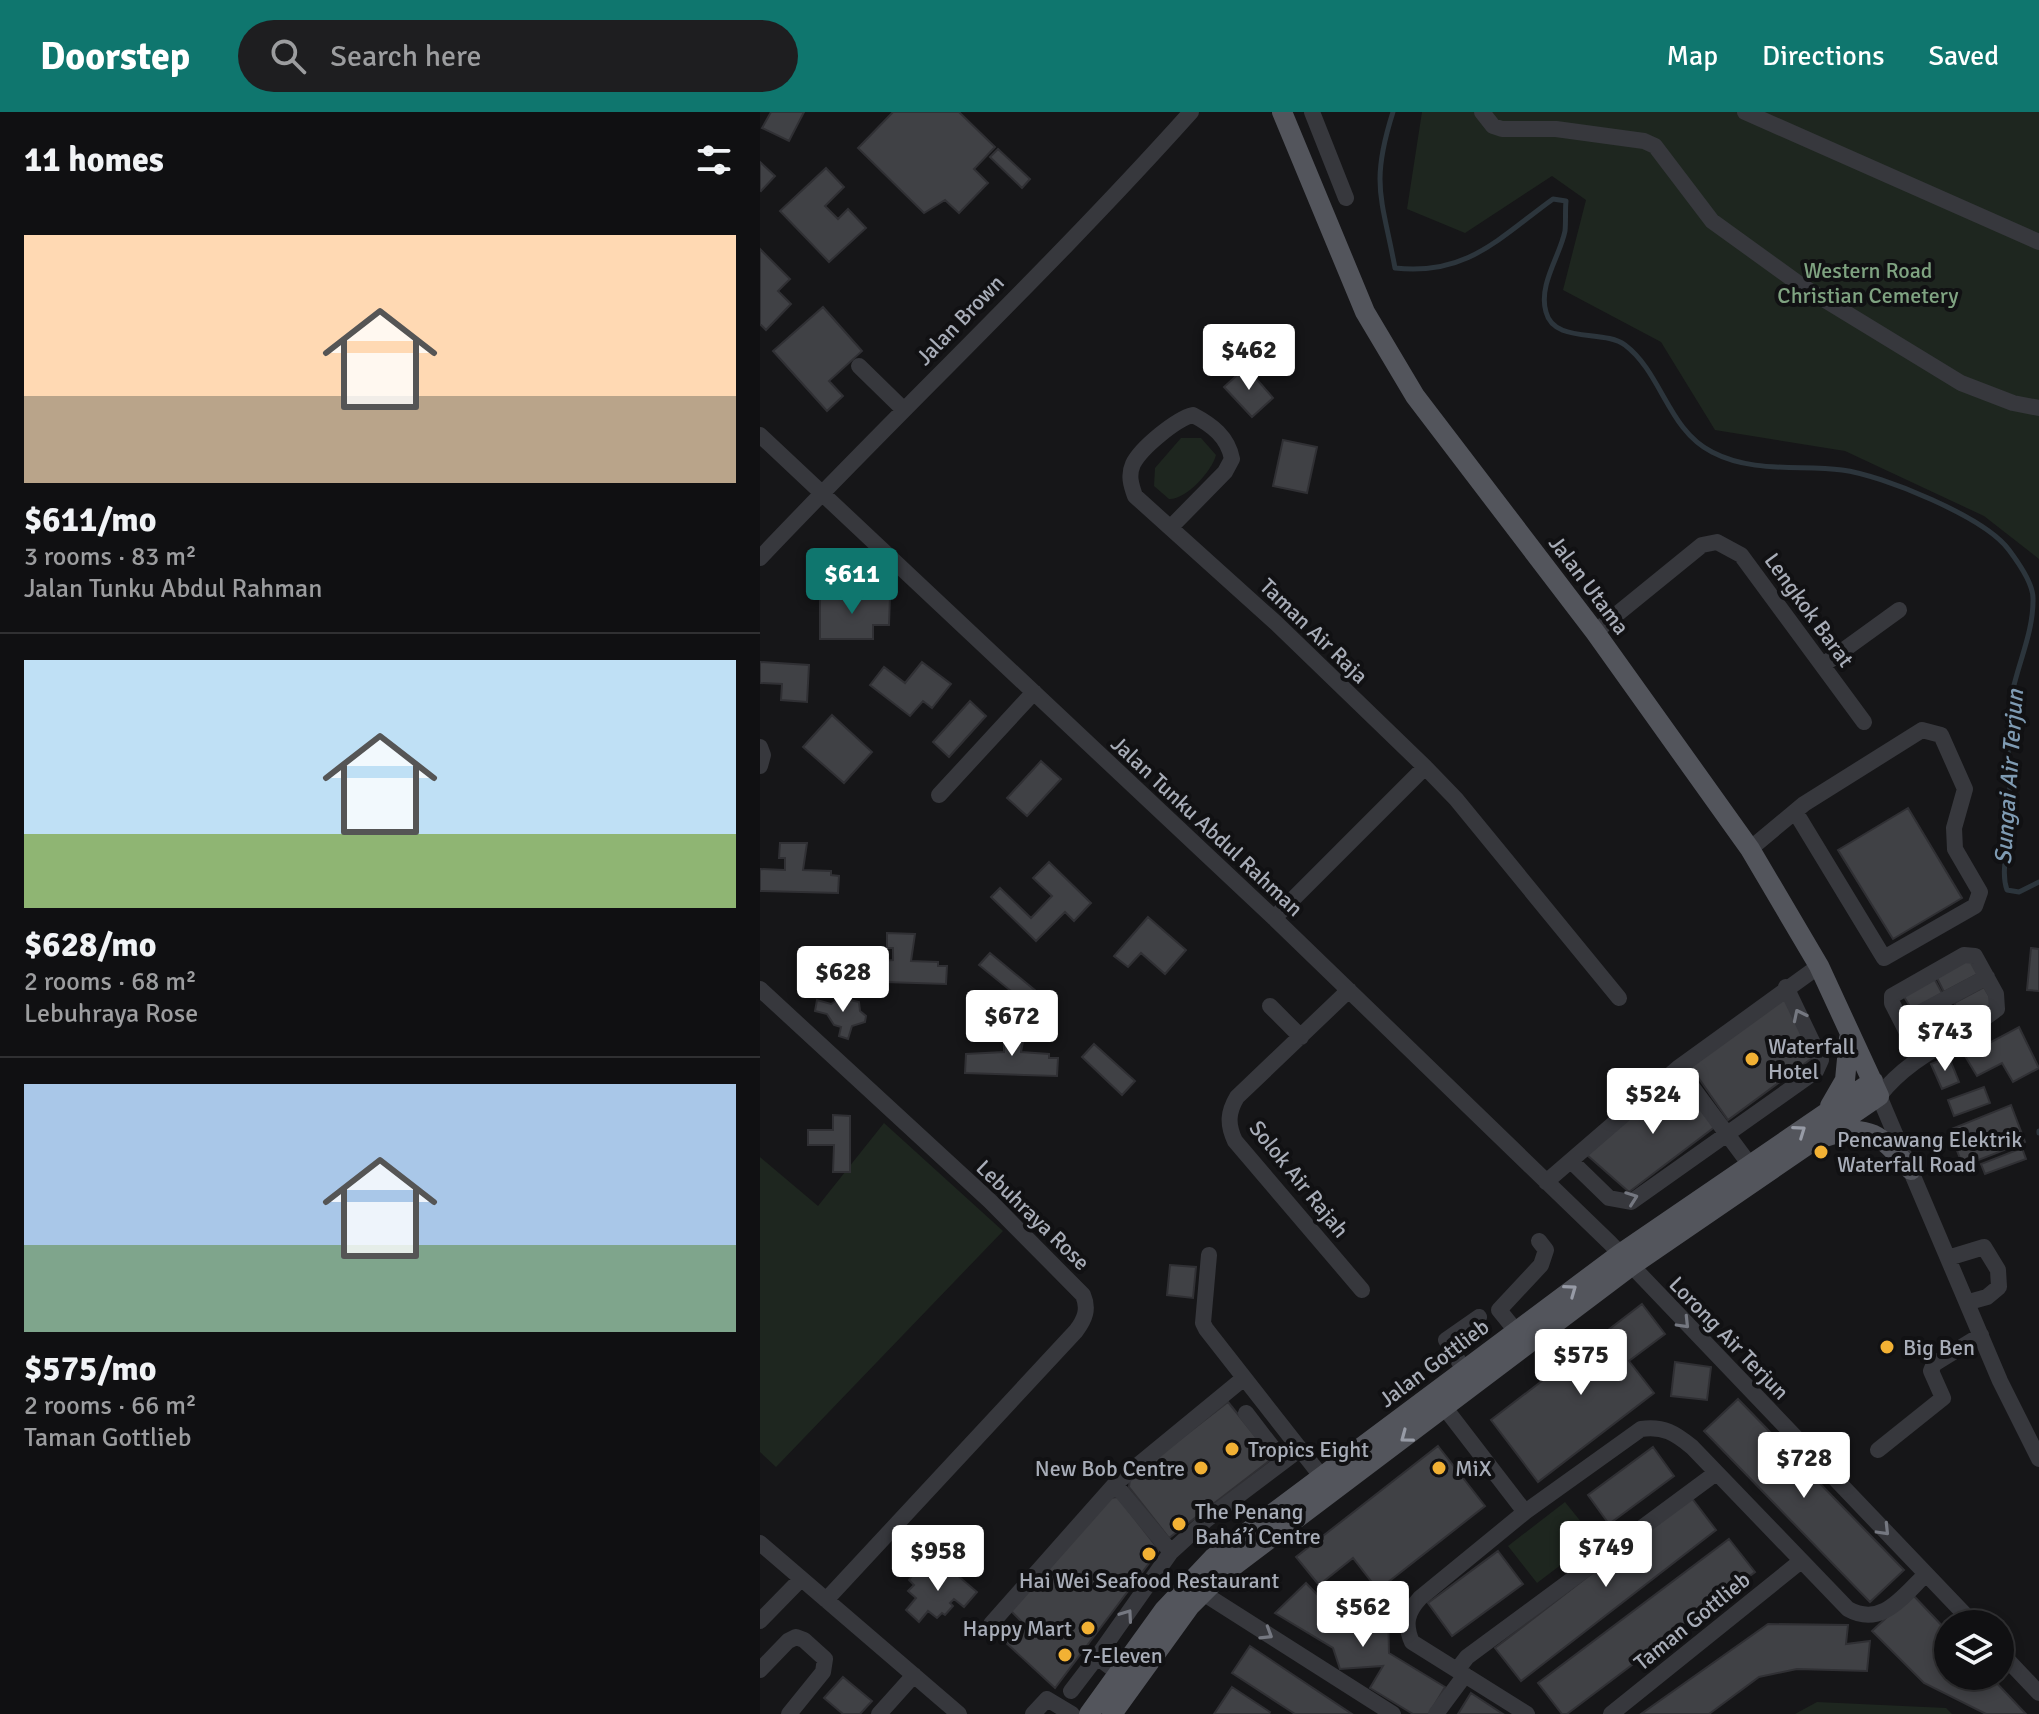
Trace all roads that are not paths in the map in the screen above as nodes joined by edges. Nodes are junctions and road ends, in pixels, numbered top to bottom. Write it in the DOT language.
graph roads {
  1 [pos="1191,112"];
  2 [pos="1282,112"];
  3 [pos="1312,112"];
  4 [pos="1482,112"];
  5 [pos="1745,112"];
  6 [pos="1346,198"];
  7 [pos="2039,242"];
  8 [pos="859,366"];
  9 [pos="2039,408"];
  10 [pos="903,409"];
  11 [pos="760,435"];
  12 [pos="821,493"];
  13 [pos="1171,527"];
  14 [pos="760,558"];
  15 [pos="1899,610"];
  16 [pos="1595,632"];
  17 [pos="1823,665"];
  18 [pos="1034,692"];
  19 [pos="1864,722"];
  20 [pos="760,747"];
  21 [pos="760,766"];
  22 [pos="1425,767"];
  23 [pos="939,795"];
  24 [pos="1796,813"];
  25 [pos="1750,849"];
  26 [pos="1274,918"];
  27 [pos="1819,966"];
  28 [pos="1987,977"];
  29 [pos="1786,987"];
  30 [pos="760,989"];
  31 [pos="1349,990"];
  32 [pos="1619,998"];
  33 [pos="1270,1006"];
  34 [pos="1902,1022"];
  35 [pos="1850,1032"];
  36 [pos="1301,1037"];
  37 [pos="1919,1056"];
  38 [pos="1678,1068"];
  39 [pos="1876,1088"];
  40 [pos="1826,1113"];
  41 [pos="1728,1135"];
  42 [pos="1815,1140"];
  43 [pos="1571,1161"];
  44 [pos="1750,1165"];
  45 [pos="1911,1170"];
  46 [pos="1546,1182"];
  47 [pos="1539,1241"];
  48 [pos="1209,1255"];
  49 [pos="1948,1258"];
  50 [pos="1625,1260"];
  51 [pos="1362,1290"];
  52 [pos="1969,1302"];
  53 [pos="1479,1317"];
  54 [pos="1516,1331"];
  55 [pos="1981,1335"];
  56 [pos="1464,1370"];
  57 [pos="1244,1378"];
  58 [pos="1439,1401"];
  59 [pos="1246,1413"];
  60 [pos="1300,1449"];
  61 [pos="2036,1449"];
  62 [pos="1878,1450"];
  63 [pos="1283,1461"];
  64 [pos="1716,1473"];
  65 [pos="1115,1484"];
  66 [pos="1328,1484"];
  67 [pos="1525,1512"];
  68 [pos="760,1543"];
  69 [pos="1171,1552"];
  70 [pos="1801,1561"];
  71 [pos="1926,1574"];
  72 [pos="801,1579"];
  73 [pos="1194,1587"];
  74 [pos="826,1600"];
  75 [pos="1961,1610"];
  76 [pos="760,1621"];
  77 [pos="991,1624"];
  78 [pos="1097,1657"];
  79 [pos="2014,1667"];
  80 [pos="760,1670"];
  81 [pos="1118,1673"];
  82 [pos="1461,1673"];
  83 [pos="914,1675"];
  84 [pos="1071,1691"];
  85 [pos="2039,1693"];
  86 [pos="789,1714"];
  87 [pos="879,1714"];
  88 [pos="959,1714"];
  89 [pos="1033,1714"];
  90 [pos="1072,1714"];
  91 [pos="1089,1714"];
  92 [pos="1112,1714"];
  93 [pos="1393,1714"];
  94 [pos="1436,1714"];
  95 [pos="1527,1714"];
  96 [pos="1611,1714"];
  1 -- 10 [label="street, Jalan Brown"];
  2 -- 16 [label="main road, Jalan Utama"];
  3 -- 6 [label="street"];
  4 -- 9 [label="street"];
  5 -- 7 [label="street"];
  8 -- 10 [label="street"];
  10 -- 12 [label="street, Jalan Brown"];
  11 -- 12 [label="street, Jalan Tunku Abdul Rahman"];
  12 -- 14 [label="street, Jalan Brown"];
  12 -- 18 [label="street, Jalan Tunku Abdul Rahman"];
  13 -- 13 [label="street, Taman Air Raja"];
  13 -- 22 [label="street, Taman Air Raja"];
  15 -- 17 [label="street"];
  16 -- 17 [label="street, Lengkok Barat"];
  16 -- 25 [label="main road, Jalan Utama"];
  17 -- 19 [label="street, Lengkok Barat"];
  18 -- 23 [label="street"];
  18 -- 26 [label="street, Jalan Tunku Abdul Rahman"];
  20 -- 21 [label="street"];
  22 -- 26 [label="street"];
  22 -- 32 [label="street, Taman Air Raja"];
  24 -- 24 [label="street"];
  24 -- 25 [label="street"];
  25 -- 27 [label="main road, Jalan Utama"];
  26 -- 31 [label="street, Jalan Tunku Abdul Rahman"];
  27 -- 29 [label="street"];
  27 -- 35 [label="main road, Jalan Utama"];
  28 -- 34 [label="street"];
  28 -- 34 [label="street"];
  28 -- 37 [label="street"];
  29 -- 38 [label="street"];
  41 -- 29 [label="street, one-way"];
  30 -- 74 [label="street, Lebuhraya Rose"];
  31 -- 36 [label="street, Solok Air Rajah"];
  31 -- 46 [label="street, Jalan Tunku Abdul Rahman"];
  33 -- 36 [label="street"];
  34 -- 37 [label="street"];
  35 -- 39 [label="main road, Jalan Utama"];
  35 -- 40 [label="main road"];
  36 -- 51 [label="street, Solok Air Rajah"];
  37 -- 39 [label="street, Jalan Gottlieb"];
  38 -- 41 [label="street"];
  38 -- 43 [label="street"];
  39 -- 40 [label="main road, Jalan Gottlieb"];
  39 -- 42 [label="main road, Jalan Gottlieb"];
  39 -- 45 [label="street"];
  44 -- 40 [label="main road, Jalan Gottlieb, one-way"];
  43 -- 41 [label="street, one-way"];
  41 -- 44 [label="street"];
  42 -- 45 [label="main road"];
  42 -- 50 [label="main road, Jalan Gottlieb"];
  43 -- 46 [label="street"];
  44 -- 50 [label="main road, Jalan Gottlieb"];
  45 -- 49 [label="street"];
  46 -- 50 [label="street, Jalan Tunku Abdul Rahman"];
  47 -- 54 [label="street"];
  48 -- 57 [label="street"];
  49 -- 52 [label="street"];
  49 -- 52 [label="street"];
  54 -- 50 [label="main road, Jalan Gottlieb, one-way"];
  50 -- 58 [label="main road, Jalan Gottlieb"];
  50 -- 71 [label="street, Lorong Air Terjun, one-way"];
  52 -- 55 [label="street"];
  53 -- 56 [label="street"];
  54 -- 56 [label="main road, Jalan Gottlieb"];
  55 -- 61 [label="street"];
  55 -- 62 [label="street"];
  56 -- 58 [label="main road, Jalan Gottlieb"];
  57 -- 60 [label="street"];
  57 -- 65 [label="street"];
  58 -- 66 [label="main road, Jalan Gottlieb"];
  58 -- 67 [label="street"];
  59 -- 63 [label="street"];
  60 -- 63 [label="street"];
  60 -- 66 [label="street"];
  63 -- 69 [label="street"];
  64 -- 67 [label="street"];
  64 -- 70 [label="street"];
  64 -- 82 [label="street"];
  65 -- 69 [label="street"];
  65 -- 77 [label="street"];
  66 -- 73 [label="main road, Jalan Gottlieb"];
  67 -- 82 [label="street"];
  68 -- 72 [label="street"];
  78 -- 69 [label="street, one-way"];
  70 -- 71 [label="street"];
  70 -- 96 [label="street, Taman Gottlieb"];
  71 -- 75 [label="street, Lorong Air Terjun"];
  72 -- 74 [label="street"];
  72 -- 76 [label="street"];
  73 -- 81 [label="main road, Jalan Gottlieb"];
  73 -- 92 [label="main road, Jalan Gottlieb"];
  73 -- 93 [label="street, one-way"];
  74 -- 83 [label="street"];
  78 -- 81 [label="street"];
  78 -- 84 [label="street"];
  79 -- 85 [label="street"];
  80 -- 86 [label="street"];
  81 -- 91 [label="main road, Jalan Gottlieb"];
  82 -- 94 [label="street"];
  82 -- 95 [label="street"];
  83 -- 87 [label="street"];
  83 -- 88 [label="street"];
  89 -- 90 [label="street"];
}
